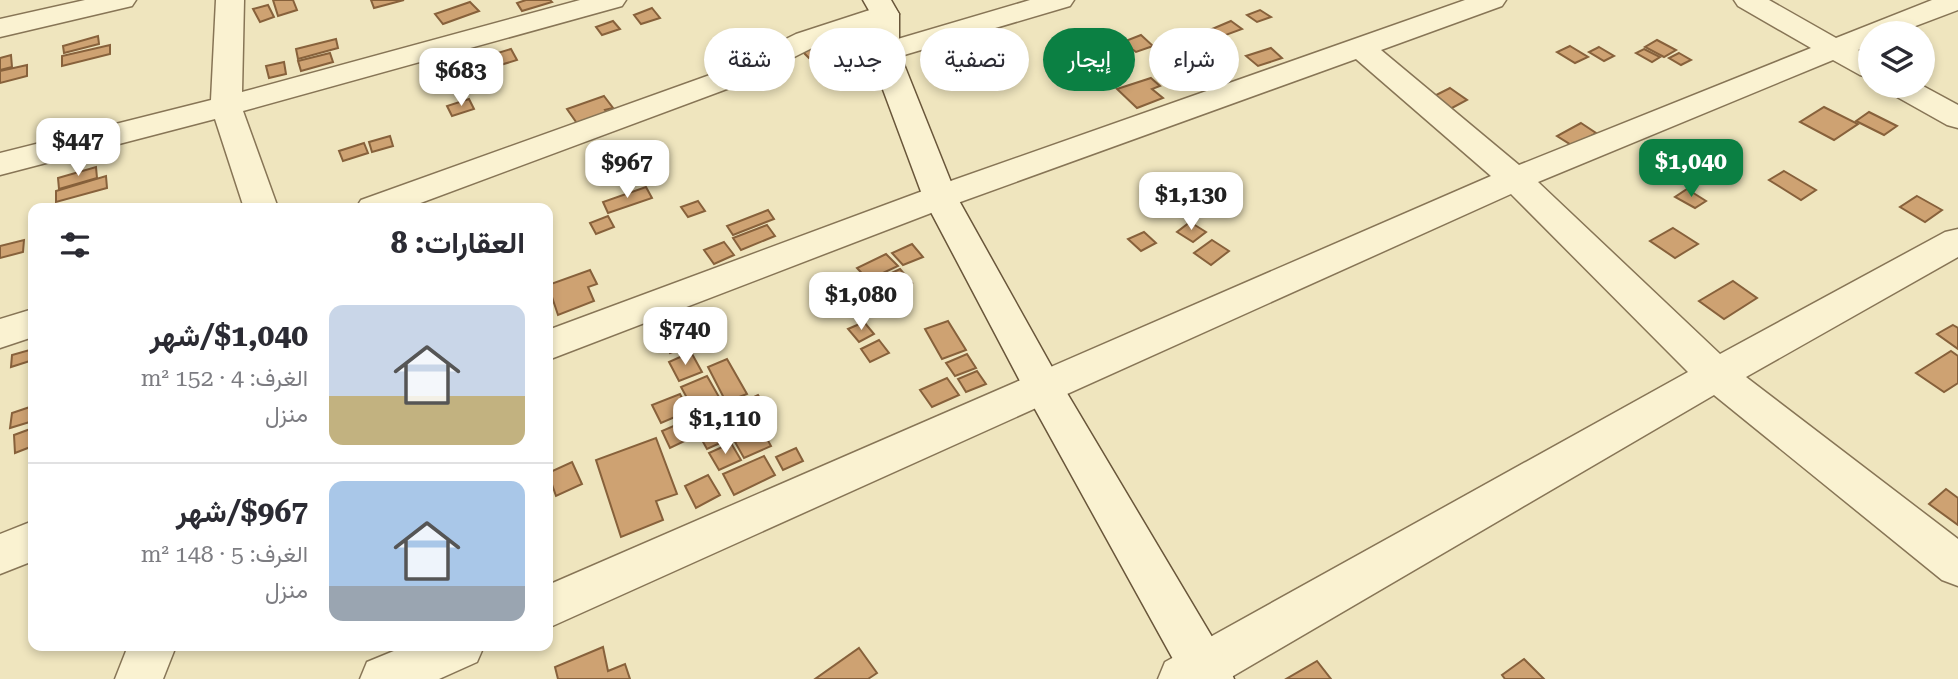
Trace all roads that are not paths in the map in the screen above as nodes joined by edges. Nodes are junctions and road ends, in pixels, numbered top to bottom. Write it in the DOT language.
graph roads {
  1 [pos="122,0"];
  2 [pos="230,0"];
  3 [pos="1060,0"];
  4 [pos="1403,0"];
  5 [pos="1492,0"];
  6 [pos="1748,0"];
  7 [pos="1958,0"];
  8 [pos="598,2"];
  9 [pos="881,7"];
  10 [pos="1435,18"];
  11 [pos="1905,21"];
  12 [pos="0,28"];
  13 [pos="882,28"];
  14 [pos="1858,39"];
  15 [pos="906,46"];
  16 [pos="1361,48"];
  17 [pos="1834,48"];
  18 [pos="1858,62"];
  19 [pos="899,91"];
  20 [pos="1922,98"];
  21 [pos="226,106"];
  22 [pos="1958,118"];
  23 [pos="0,164"];
  24 [pos="1515,179"];
  25 [pos="940,197"];
  26 [pos="259,203"];
  27 [pos="387,203"];
  28 [pos="1958,241"];
  29 [pos="28,325"];
  30 [pos="0,334"];
  31 [pos="553,343"];
  32 [pos="1716,375"];
  33 [pos="1044,389"];
  34 [pos="28,543"];
  35 [pos="0,554"];
  36 [pos="1958,566"];
  37 [pos="553,605"];
  38 [pos="150,651"];
  39 [pos="449,651"];
  40 [pos="1198,675"];
  41 [pos="139,679"];
  42 [pos="385,679"];
  1 -- 12 [label="street"];
  2 -- 21 [label="street"];
  3 -- 15 [label="street"];
  4 -- 10 [label="street"];
  5 -- 10 [label="street"];
  6 -- 17 [label="street"];
  7 -- 11 [label="street"];
  8 -- 21 [label="street"];
  9 -- 13 [label="street"];
  9 -- 27 [label="street"];
  10 -- 16 [label="street"];
  14 -- 17 [label="street"];
  16 -- 24 [label="street"];
  16 -- 25 [label="street"];
  17 -- 18 [label="street"];
  17 -- 24 [label="street"];
  19 -- 25 [label="street"];
  20 -- 22 [label="street"];
  21 -- 23 [label="street"];
  21 -- 26 [label="street"];
  24 -- 32 [label="street"];
  24 -- 33 [label="street"];
  25 -- 31 [label="street"];
  25 -- 33 [label="street"];
  28 -- 32 [label="street"];
  29 -- 30 [label="street"];
  32 -- 36 [label="street"];
  32 -- 40 [label="street"];
  33 -- 37 [label="street"];
  33 -- 40 [label="street"];
  34 -- 35 [label="street"];
  38 -- 41 [label="street"];
  39 -- 42 [label="street"];
}
